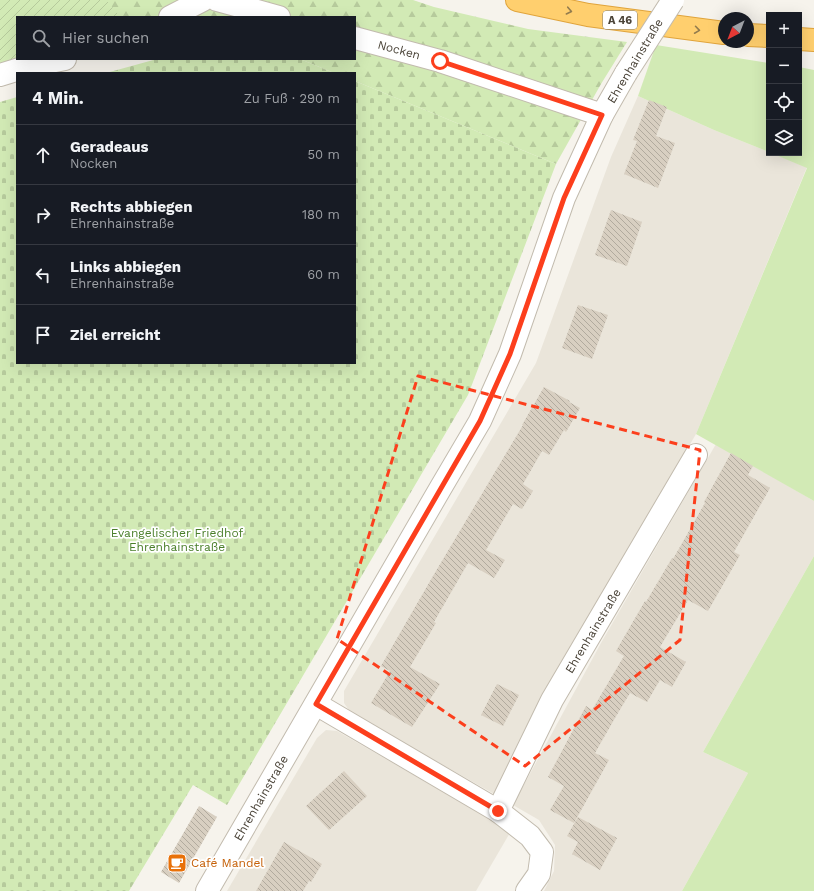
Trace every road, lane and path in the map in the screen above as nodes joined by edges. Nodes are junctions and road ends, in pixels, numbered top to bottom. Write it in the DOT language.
graph roads {
  1 [pos="203,0"];
  2 [pos="217,0"];
  3 [pos="517,0"];
  4 [pos="673,0"];
  5 [pos="172,16"];
  6 [pos="275,16"];
  7 [pos="718,32"];
  8 [pos="754,35"];
  9 [pos="766,36"];
  10 [pos="356,38"];
  11 [pos="802,39"];
  12 [pos="814,40"];
  13 [pos="61,60"];
  14 [pos="0,75"];
  15 [pos="602,115"];
  16 [pos="696,455"];
  17 [pos="316,704"];
  18 [pos="498,811"];
  19 [pos="207,891"];
  20 [pos="527,891"];
  1 -- 5 [label="street"];
  2 -- 6 [label="street"];
  3 -- 7 [label="highway, A 46, one-way"];
  4 -- 15 [label="street, Ehrenhainstraße, bridge"];
  8 -- 9 [label="highway"];
  10 -- 15 [label="street, Nocken"];
  11 -- 12 [label="highway"];
  13 -- 14 [label="street"];
  15 -- 17 [label="street, Ehrenhainstraße"];
  16 -- 18 [label="street, Ehrenhainstraße"];
  17 -- 18 [label="street"];
  17 -- 19 [label="street, Ehrenhainstraße"];
  18 -- 20 [label="street"];
}
